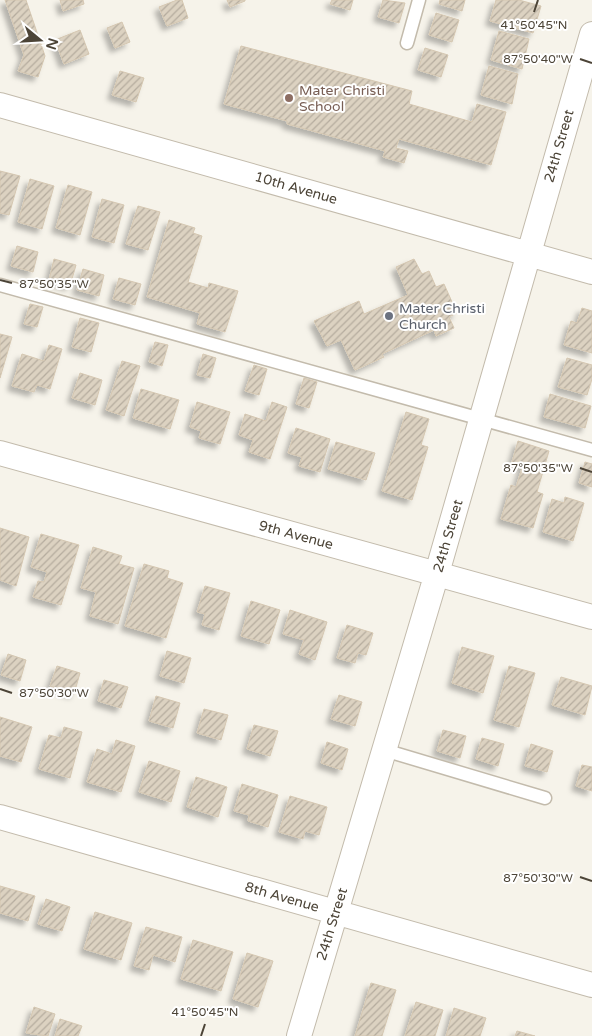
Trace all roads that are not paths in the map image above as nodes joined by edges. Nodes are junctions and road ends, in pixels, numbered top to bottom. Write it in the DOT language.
graph roads {
  1 [pos="419,0"];
  2 [pos="592,34"];
  3 [pos="407,43"];
  4 [pos="0,105"];
  5 [pos="528,254"];
  6 [pos="592,272"];
  7 [pos="0,284"];
  8 [pos="481,420"];
  9 [pos="592,450"];
  10 [pos="0,453"];
  11 [pos="437,573"];
  12 [pos="592,617"];
  13 [pos="384,750"];
  14 [pos="545,798"];
  15 [pos="0,817"];
  16 [pos="336,912"];
  17 [pos="592,985"];
  18 [pos="299,1036"];
  1 -- 3 [label="lane"];
  2 -- 5 [label="street, 24th Street"];
  4 -- 5 [label="street, 10th Avenue"];
  5 -- 6 [label="street, 10th Avenue"];
  5 -- 8 [label="street, 24th Street"];
  7 -- 8 [label="lane"];
  8 -- 9 [label="lane"];
  8 -- 11 [label="street, 24th Street"];
  10 -- 11 [label="street, 9th Avenue"];
  11 -- 12 [label="street, 9th Avenue"];
  11 -- 13 [label="street, 24th Street"];
  13 -- 14 [label="lane"];
  13 -- 16 [label="street, 24th Street"];
  15 -- 16 [label="street, 8th Avenue"];
  16 -- 17 [label="street, 8th Avenue"];
  16 -- 18 [label="street, 24th Street"];
}
